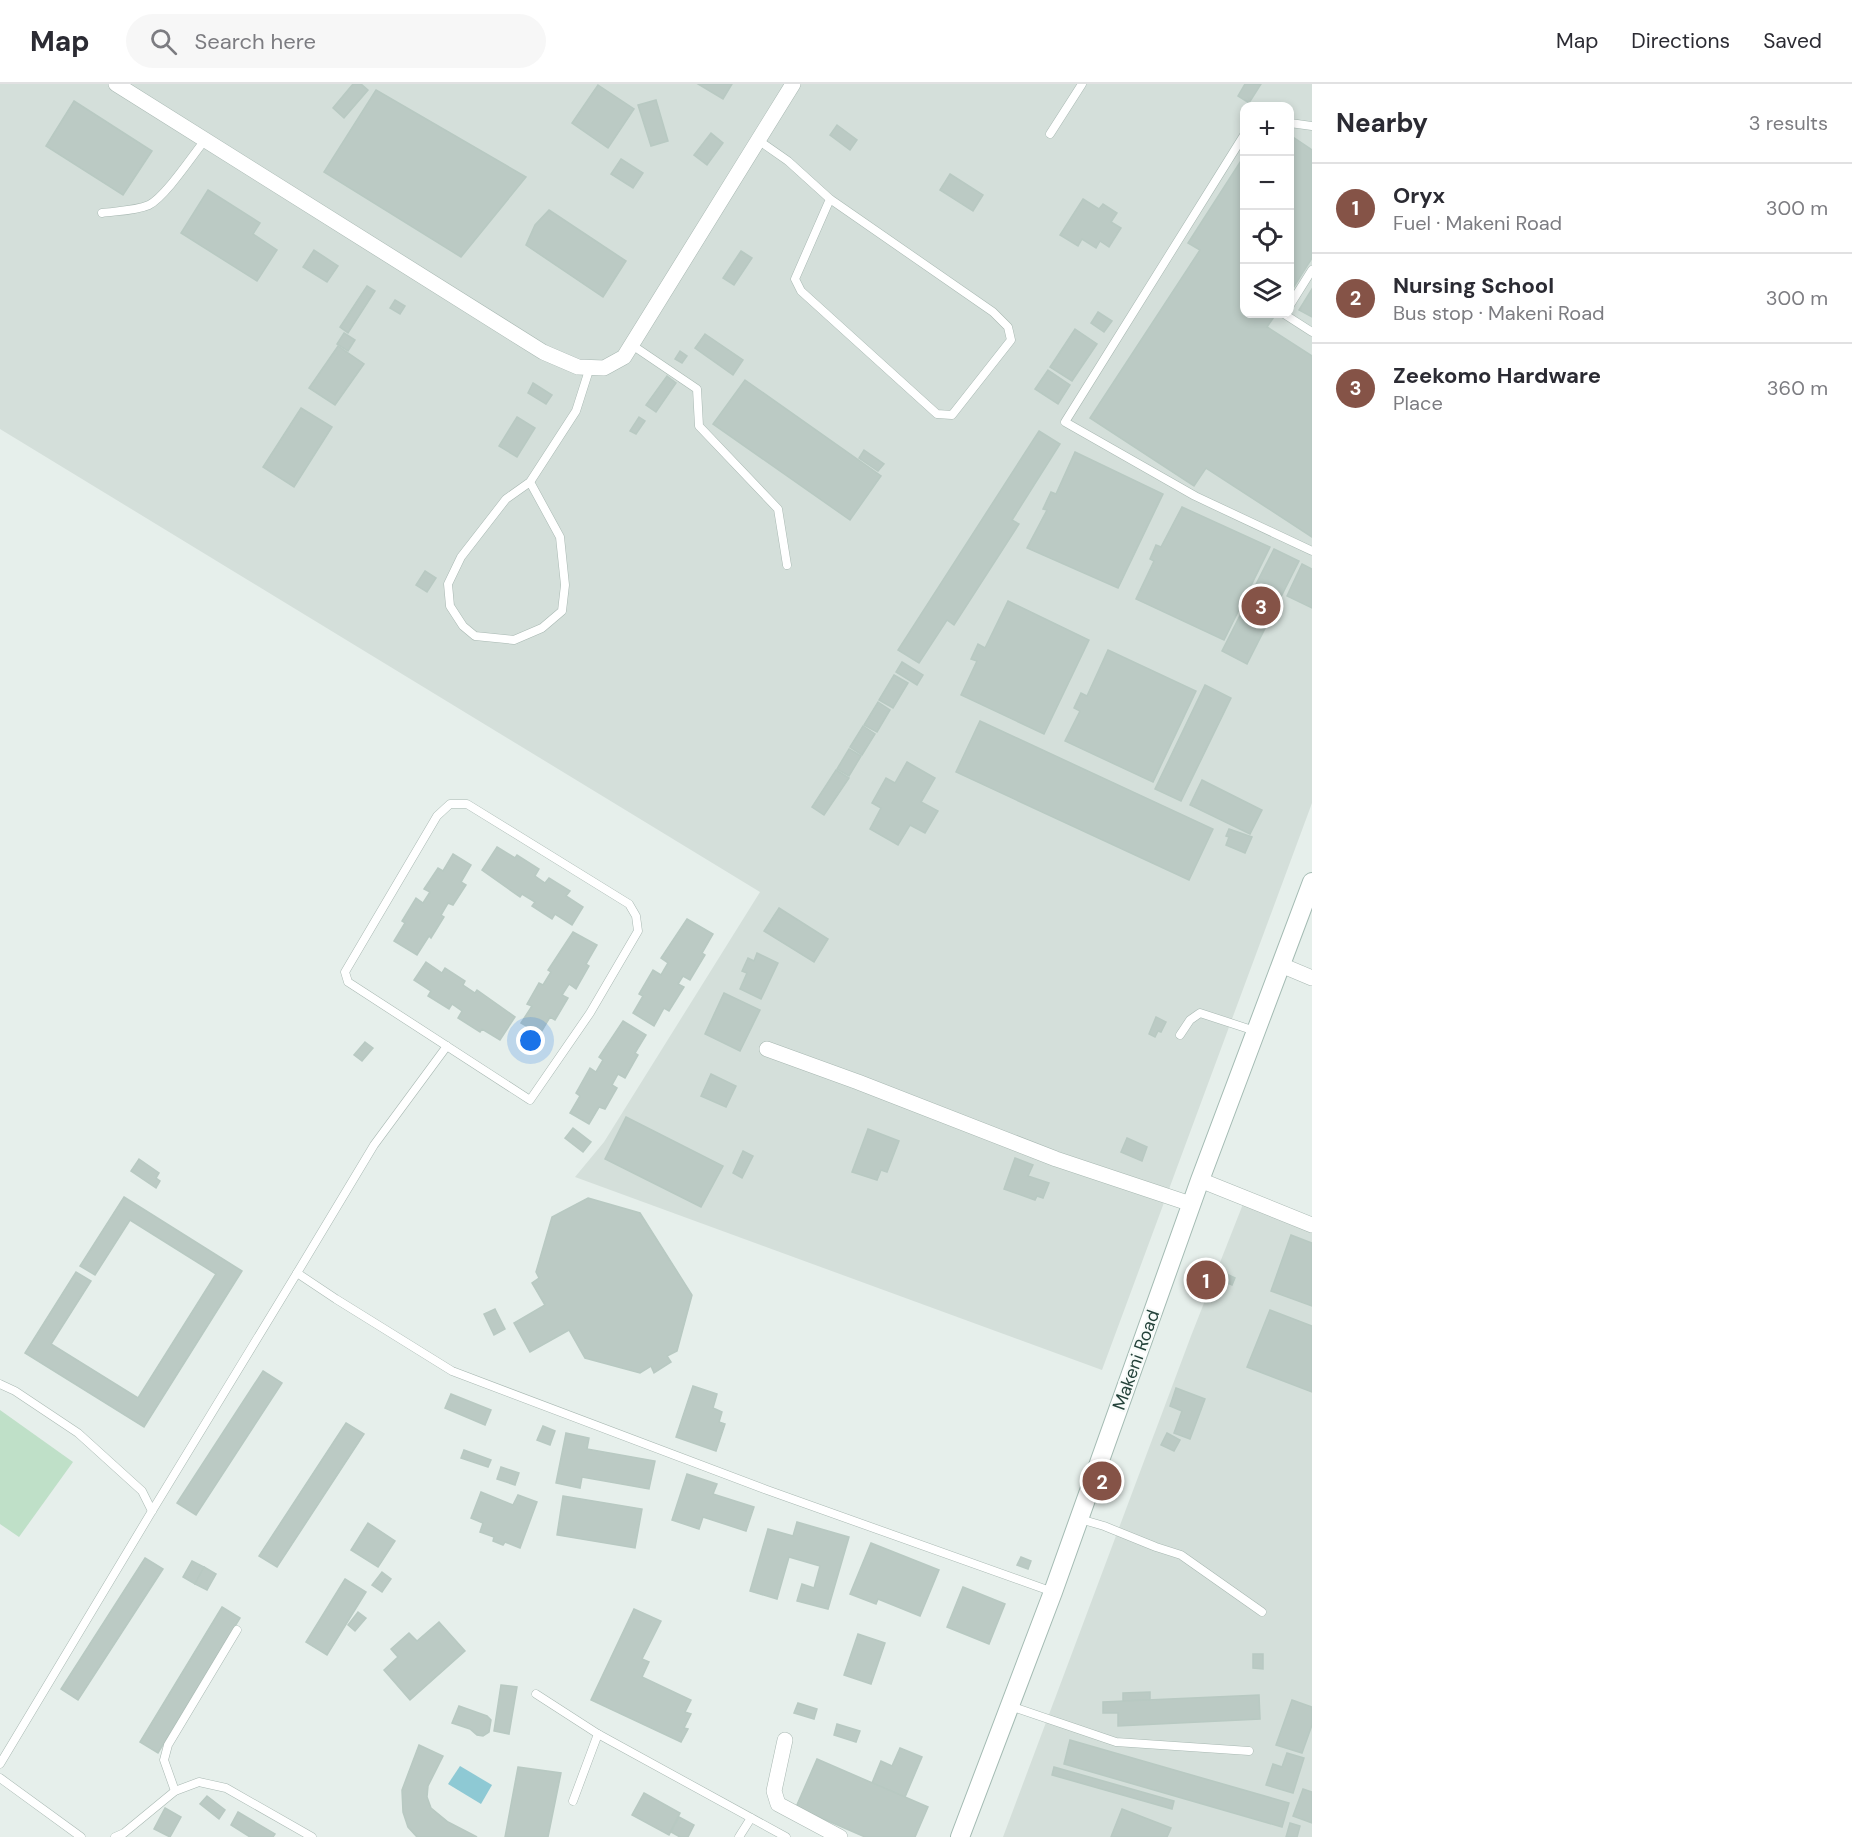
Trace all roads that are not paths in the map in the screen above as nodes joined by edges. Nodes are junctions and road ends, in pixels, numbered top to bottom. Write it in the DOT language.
graph roads {
  1 [pos="116,84"];
  2 [pos="793,84"];
  3 [pos="1082,84"];
  4 [pos="1294,124"];
  5 [pos="1312,126"];
  6 [pos="1050,134"];
  7 [pos="205,140"];
  8 [pos="758,140"];
  9 [pos="1240,143"];
  10 [pos="830,199"];
  11 [pos="102,213"];
  12 [pos="1312,270"];
  13 [pos="1294,299"];
  14 [pos="1290,318"];
  15 [pos="1312,332"];
  16 [pos="632,345"];
  17 [pos="590,367"];
  18 [pos="530,482"];
  19 [pos="1312,551"];
  20 [pos="788,565"];
  21 [pos="1312,882"];
  22 [pos="1281,965"];
  23 [pos="1312,978"];
  24 [pos="1256,1032"];
  25 [pos="1180,1035"];
  26 [pos="447,1046"];
  27 [pos="767,1049"];
  28 [pos="1200,1180"];
  29 [pos="1191,1204"];
  30 [pos="1312,1225"];
  31 [pos="297,1273"];
  32 [pos="0,1384"];
  33 [pos="152,1510"];
  34 [pos="1078,1519"];
  35 [pos="1053,1592"];
  36 [pos="1262,1612"];
  37 [pos="237,1630"];
  38 [pos="536,1694"];
  39 [pos="1009,1706"];
  40 [pos="598,1734"];
  41 [pos="785,1740"];
  42 [pos="1249,1751"];
  43 [pos="0,1764"];
  44 [pos="0,1778"];
  45 [pos="175,1791"];
  46 [pos="573,1801"];
  47 [pos="751,1818"];
  48 [pos="81,1837"];
  49 [pos="115,1837"];
  50 [pos="312,1837"];
  51 [pos="739,1837"];
  52 [pos="786,1837"];
  53 [pos="840,1837"];
  54 [pos="960,1837"];
  1 -- 7 [label="street"];
  2 -- 8 [label="street"];
  3 -- 6 [label="lane"];
  4 -- 5 [label="lane"];
  7 -- 11 [label="lane"];
  7 -- 17 [label="street"];
  8 -- 10 [label="lane"];
  8 -- 16 [label="street"];
  9 -- 19 [label="lane"];
  10 -- 10 [label="lane"];
  12 -- 13 [label="lane"];
  14 -- 15 [label="lane"];
  16 -- 17 [label="street"];
  16 -- 20 [label="lane"];
  17 -- 18 [label="lane"];
  18 -- 18 [label="lane"];
  21 -- 22 [label="main road, Makeni Road"];
  22 -- 23 [label="street"];
  22 -- 24 [label="main road, Makeni Road"];
  24 -- 25 [label="lane"];
  24 -- 28 [label="main road, Makeni Road"];
  26 -- 26 [label="lane"];
  26 -- 31 [label="lane"];
  27 -- 29 [label="street"];
  28 -- 29 [label="main road, Makeni Road"];
  28 -- 30 [label="street"];
  29 -- 34 [label="main road, Makeni Road"];
  31 -- 33 [label="lane"];
  31 -- 35 [label="lane"];
  32 -- 33 [label="lane"];
  33 -- 43 [label="lane"];
  34 -- 35 [label="main road, Makeni Road"];
  34 -- 36 [label="lane"];
  35 -- 39 [label="main road, Makeni Road"];
  37 -- 45 [label="lane"];
  38 -- 40 [label="lane"];
  39 -- 42 [label="lane"];
  39 -- 54 [label="main road, Makeni Road"];
  40 -- 46 [label="lane"];
  40 -- 47 [label="lane"];
  41 -- 53 [label="street"];
  44 -- 48 [label="lane"];
  45 -- 49 [label="lane"];
  45 -- 50 [label="lane"];
  47 -- 51 [label="lane"];
  47 -- 52 [label="lane"];
}
